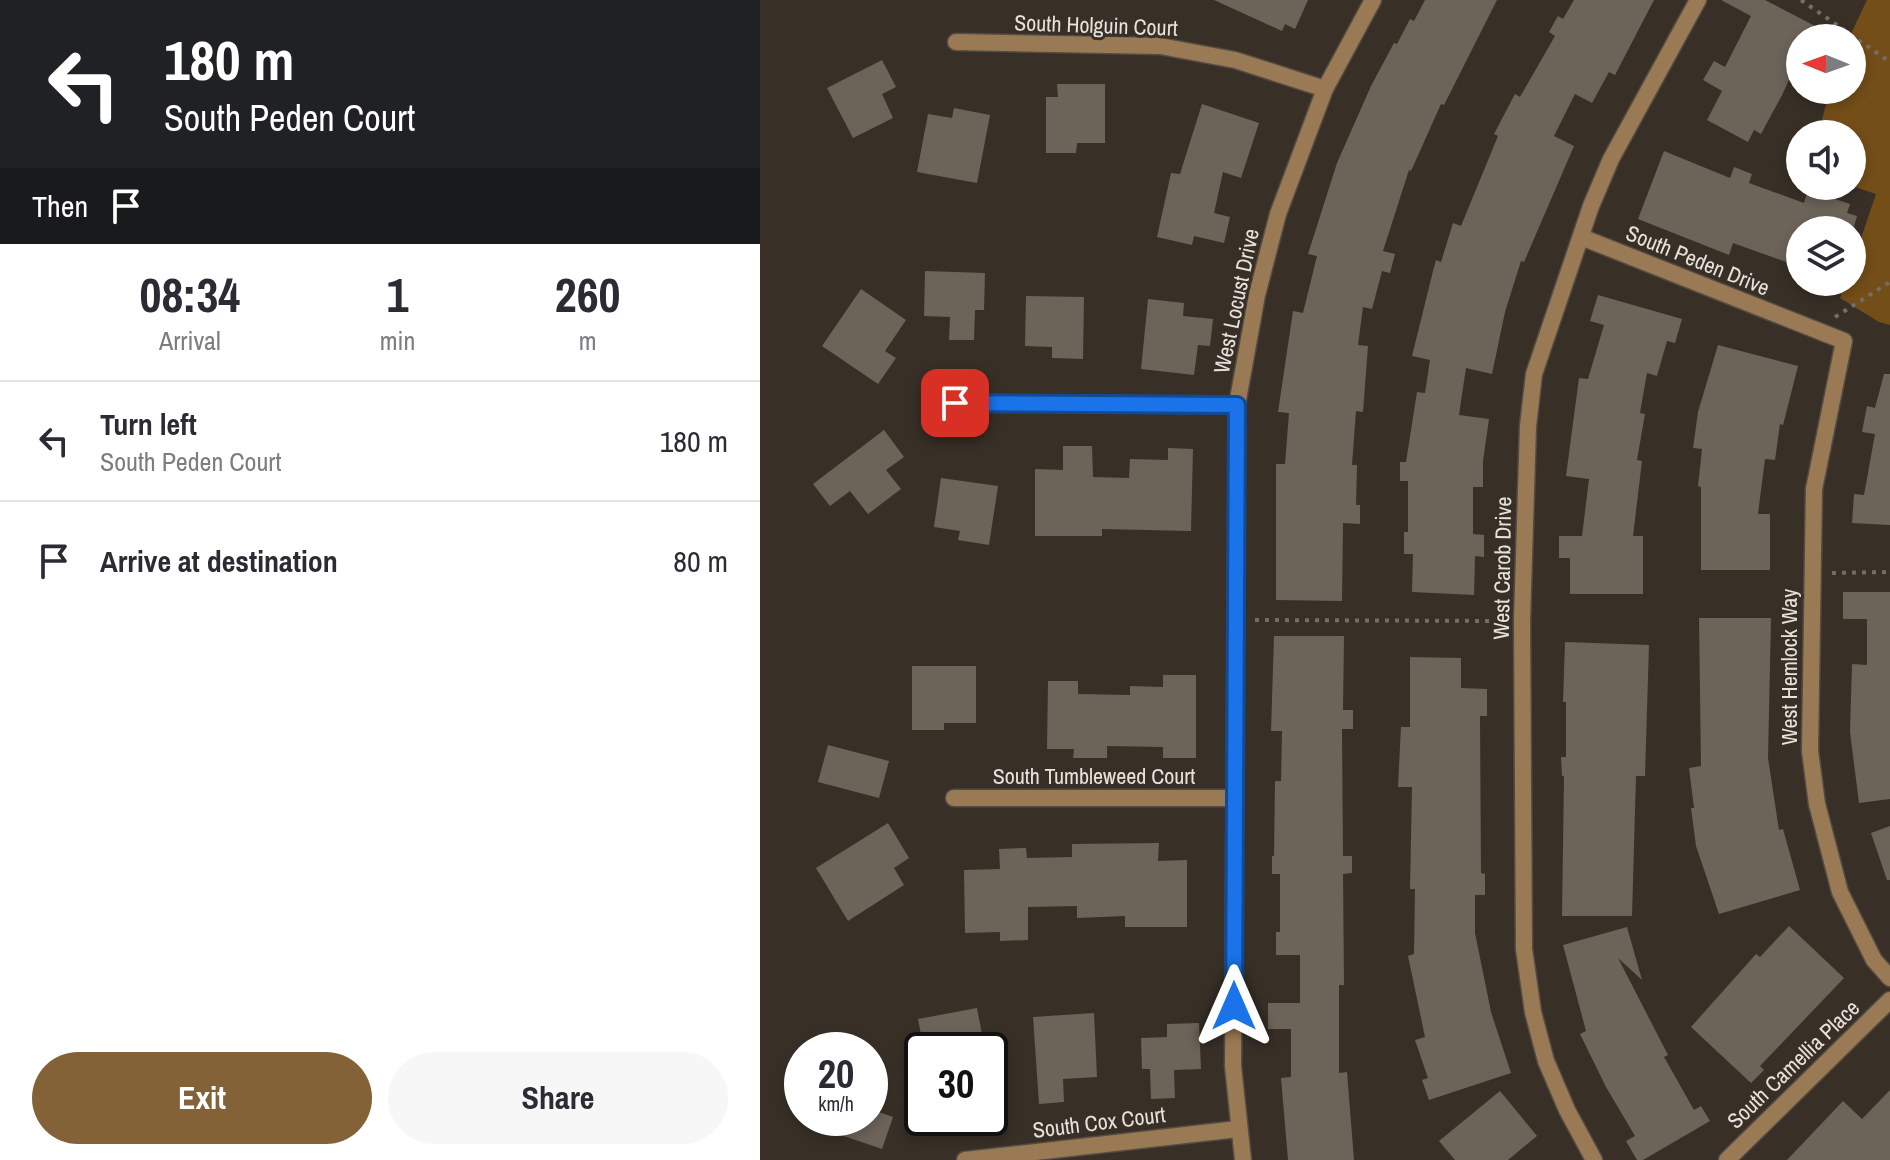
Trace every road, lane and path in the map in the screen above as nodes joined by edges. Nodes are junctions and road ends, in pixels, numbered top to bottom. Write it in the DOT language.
graph roads {
  1 [pos="1373,0"];
  2 [pos="1698,0"];
  3 [pos="1801,0"];
  4 [pos="956,42"];
  5 [pos="1890,62"];
  6 [pos="1325,89"];
  7 [pos="1581,237"];
  8 [pos="1890,282"];
  9 [pos="1813,331"];
  10 [pos="1844,341"];
  11 [pos="955,403"];
  12 [pos="1237,405"];
  13 [pos="1890,572"];
  14 [pos="1811,573"];
  15 [pos="1237,620"];
  16 [pos="1522,621"];
  17 [pos="954,798"];
  18 [pos="1235,798"];
  19 [pos="1890,978"];
  20 [pos="1890,1000"];
  21 [pos="1238,1129"];
  22 [pos="965,1160"];
  23 [pos="1243,1160"];
  24 [pos="1594,1160"];
  25 [pos="1727,1160"];
  1 -- 6 [label="street, West Locust Drive"];
  2 -- 7 [label="street, West Carob Drive"];
  3 -- 5 [label="path"];
  4 -- 6 [label="street, South Holguin Court"];
  6 -- 12 [label="street, West Locust Drive"];
  7 -- 9 [label="street, South Peden Drive"];
  7 -- 16 [label="street, West Carob Drive"];
  8 -- 9 [label="path"];
  9 -- 10 [label="street, South Peden Drive"];
  10 -- 14 [label="street, West Hemlock Way"];
  11 -- 12 [label="street"];
  12 -- 15 [label="street, West Locust Drive"];
  13 -- 14 [label="path"];
  14 -- 19 [label="street, West Hemlock Way"];
  15 -- 16 [label="path"];
  15 -- 18 [label="street, West Locust Drive"];
  16 -- 24 [label="street, West Carob Drive"];
  17 -- 18 [label="street, South Tumbleweed Court"];
  18 -- 21 [label="street, West Locust Drive"];
  20 -- 25 [label="street, South Camellia Place"];
  21 -- 22 [label="street, South Cox Court"];
  21 -- 23 [label="street, West Locust Drive"];
}
